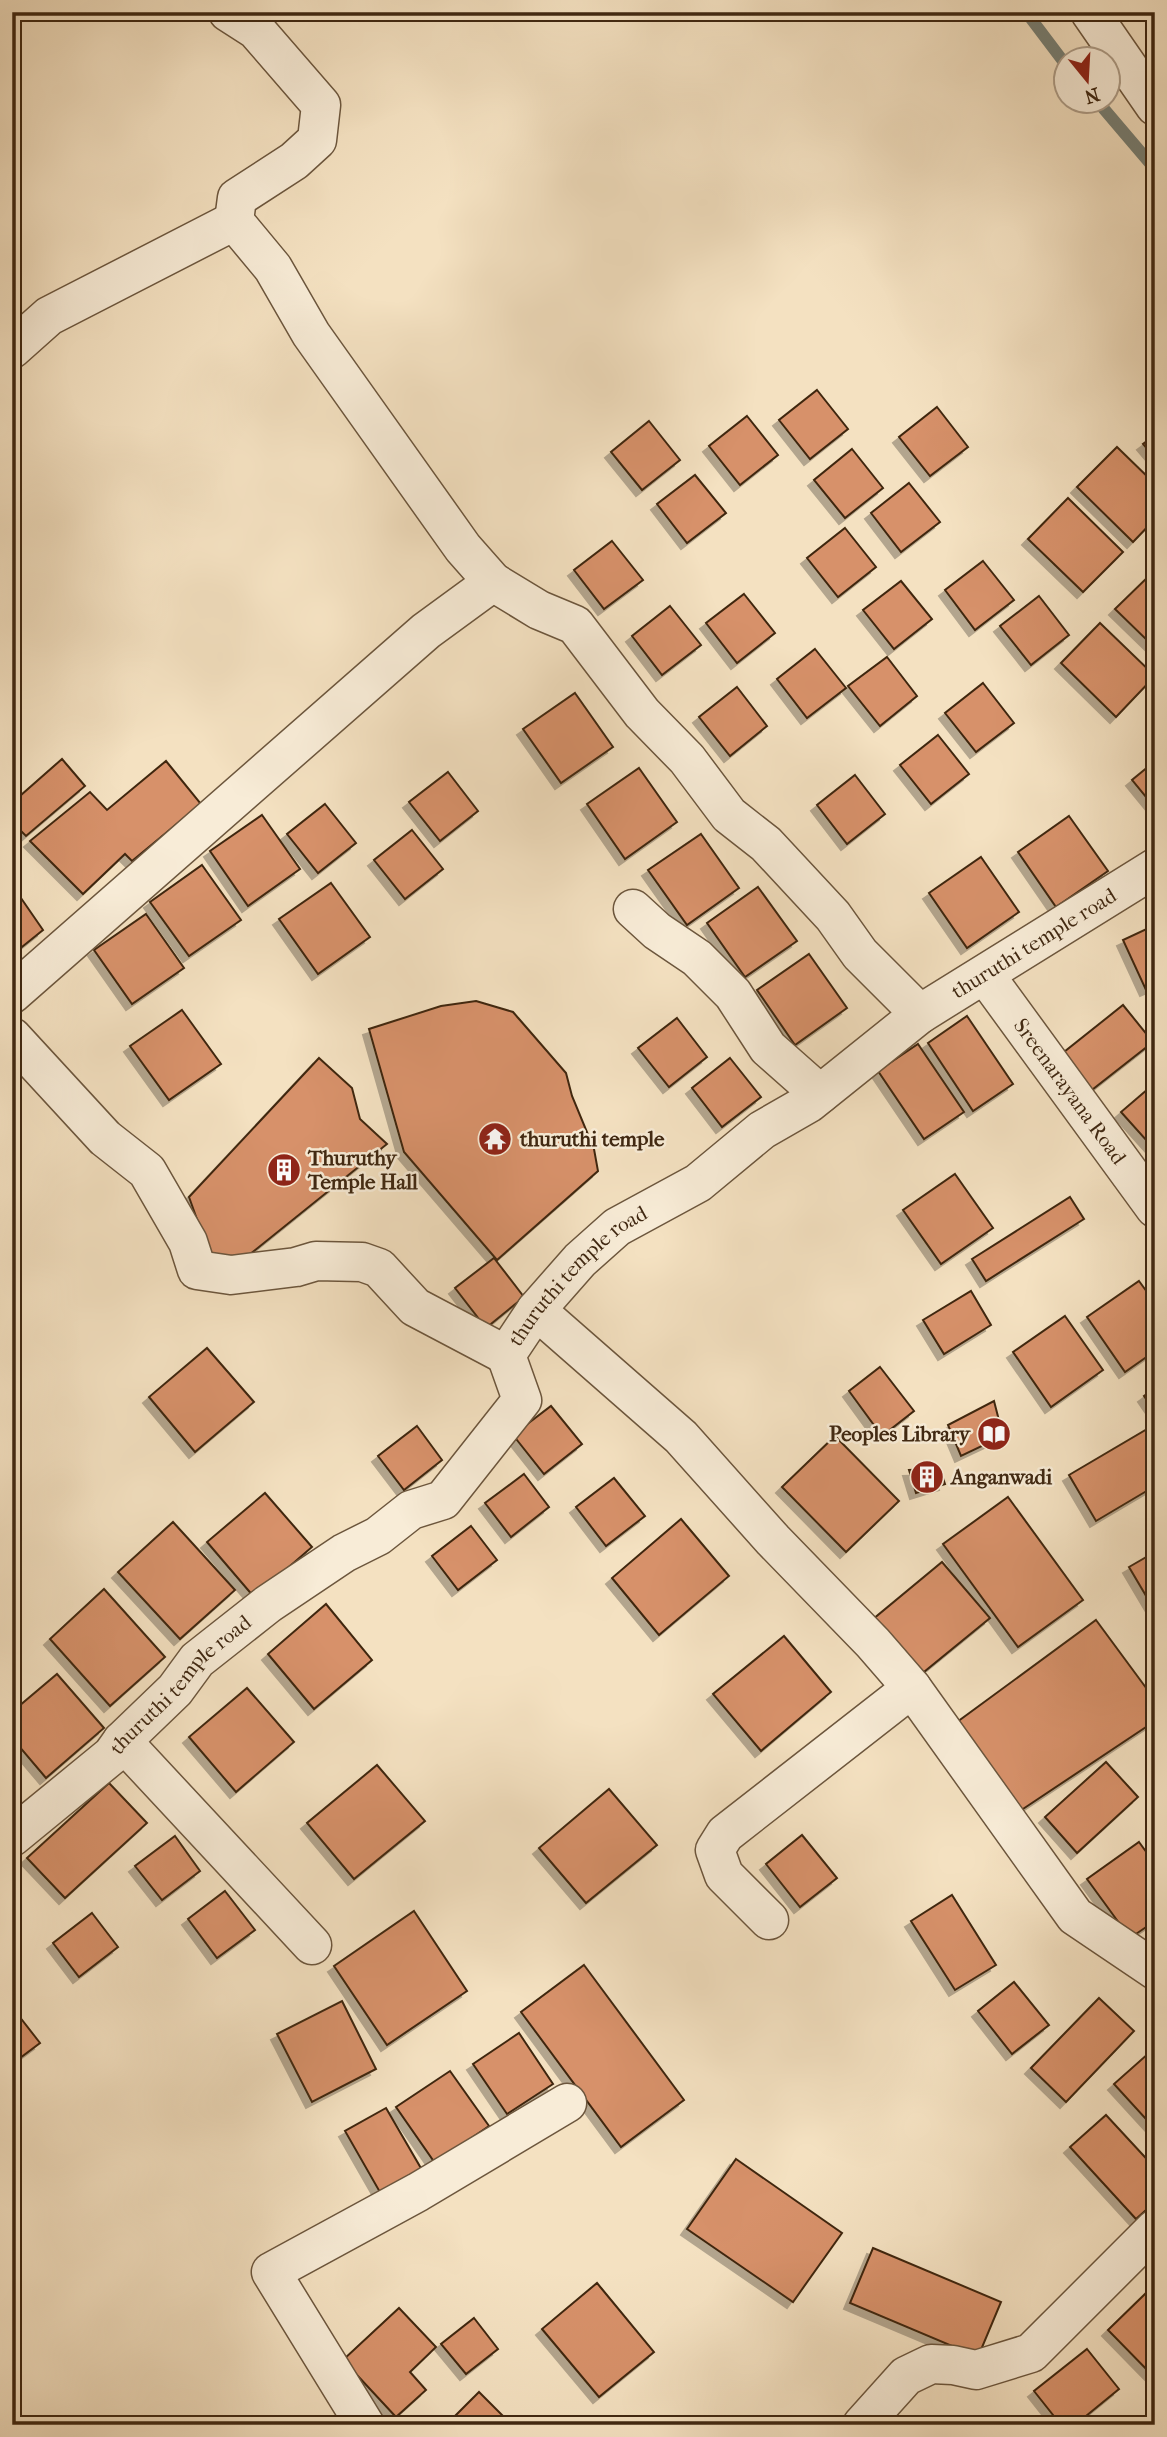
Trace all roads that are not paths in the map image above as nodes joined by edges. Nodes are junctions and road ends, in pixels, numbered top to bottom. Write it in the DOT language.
graph roads {
  1 [pos="228,12"];
  2 [pos="1090,12"];
  3 [pos="1155,106"];
  4 [pos="234,221"];
  5 [pos="12,349"];
  6 [pos="493,582"];
  7 [pos="1155,868"];
  8 [pos="633,909"];
  9 [pos="985,975"];
  10 [pos="12,994"];
  11 [pos="920,1014"];
  12 [pos="12,1037"];
  13 [pos="820,1094"];
  14 [pos="1155,1208"];
  15 [pos="536,1310"];
  16 [pos="506,1354"];
  17 [pos="912,1688"];
  18 [pos="122,1741"];
  19 [pos="12,1837"];
  20 [pos="769,1920"];
  21 [pos="312,1945"];
  22 [pos="1155,1970"];
  23 [pos="567,2103"];
  24 [pos="1155,2229"];
  25 [pos="365,2425"];
  26 [pos="862,2425"];
  1 -- 4 [label="street"];
  2 -- 3 [label="street"];
  4 -- 5 [label="street"];
  4 -- 6 [label="street"];
  6 -- 10 [label="street"];
  6 -- 11 [label="street"];
  7 -- 9 [label="street, thuruthi temple road"];
  8 -- 13 [label="street"];
  9 -- 11 [label="street, thuruthi temple road"];
  9 -- 14 [label="street, Sreenarayana Road"];
  11 -- 13 [label="street, thuruthi temple road"];
  12 -- 16 [label="street"];
  13 -- 15 [label="street, thuruthi temple road"];
  15 -- 16 [label="street, thuruthi temple road"];
  15 -- 17 [label="street"];
  16 -- 18 [label="street, thuruthi temple road"];
  17 -- 20 [label="street"];
  17 -- 22 [label="street"];
  18 -- 19 [label="street, thuruthi temple road"];
  18 -- 21 [label="street"];
  23 -- 25 [label="street"];
  24 -- 26 [label="street"];
}
